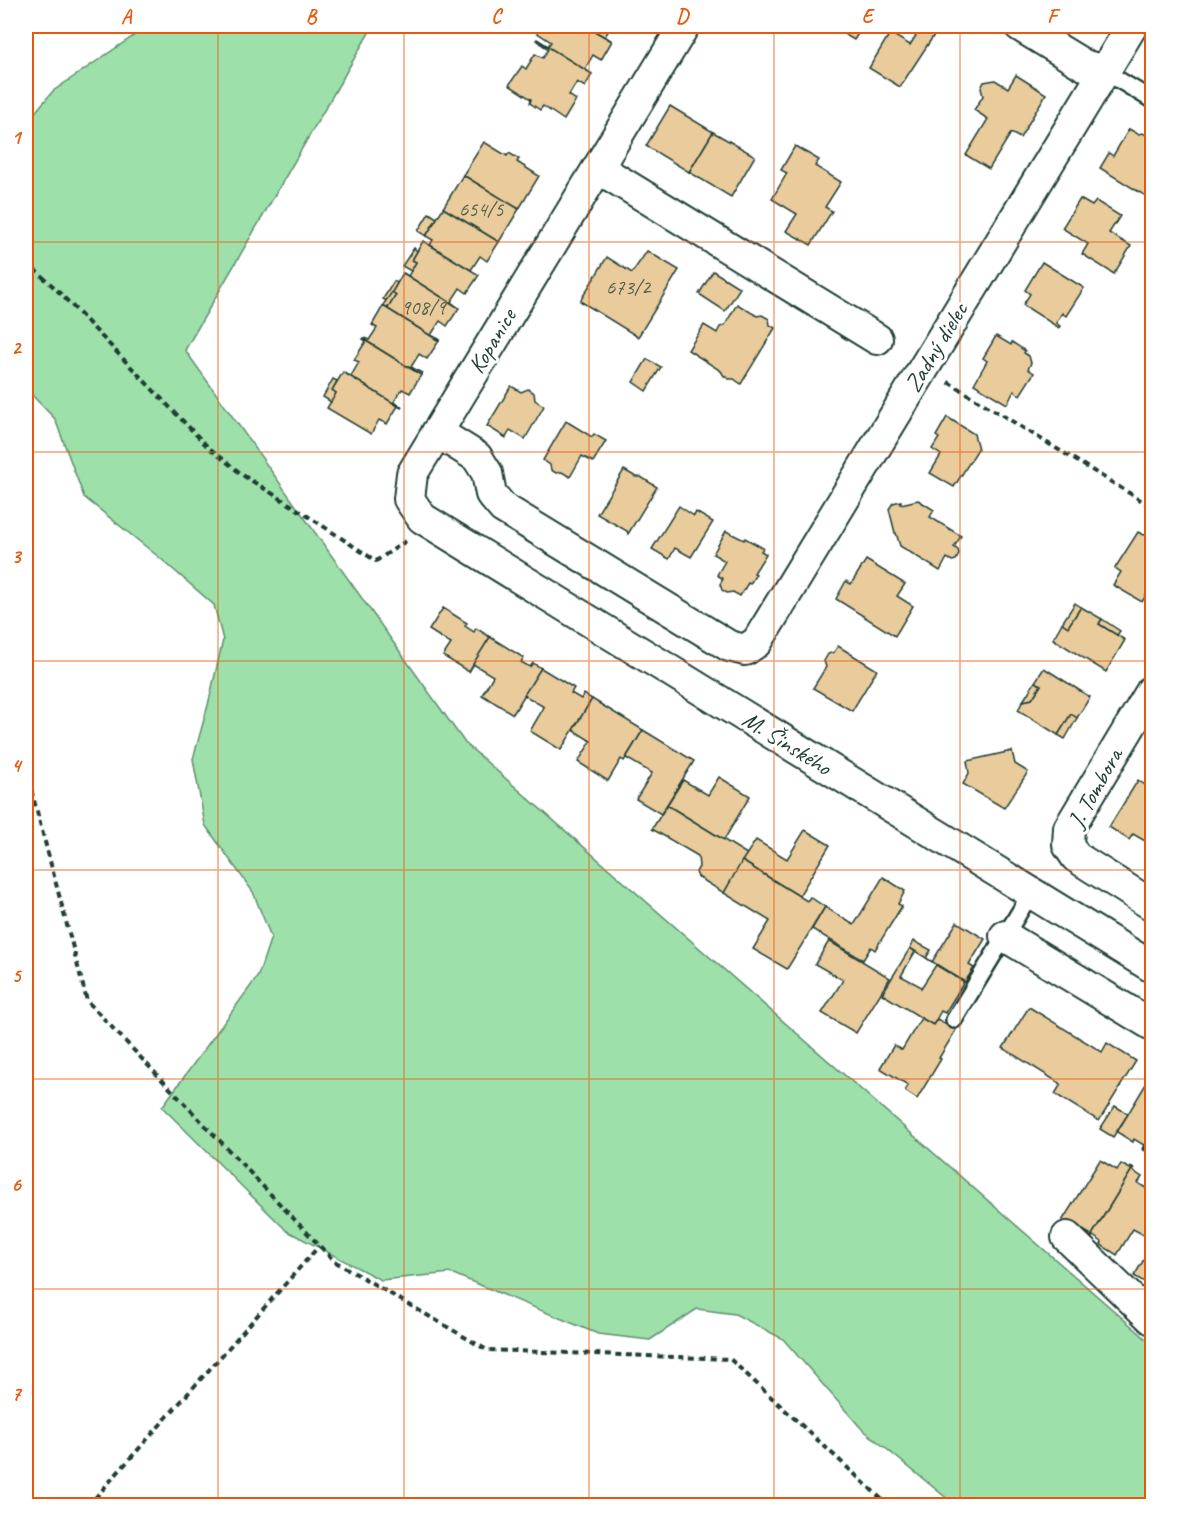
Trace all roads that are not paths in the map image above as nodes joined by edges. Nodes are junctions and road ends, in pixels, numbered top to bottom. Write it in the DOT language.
graph roads {
  1 [pos="684,26"];
  2 [pos="1020,26"];
  3 [pos="1132,26"];
  4 [pos="1104,71"];
  5 [pos="1152,100"];
  6 [pos="598,168"];
  7 [pos="877,339"];
  8 [pos="437,432"];
  9 [pos="422,518"];
  10 [pos="1152,690"];
  11 [pos="1031,893"];
  12 [pos="1152,905"];
  13 [pos="1005,936"];
  14 [pos="1152,967"];
  15 [pos="954,1020"];
  16 [pos="1152,1025"];
  17 [pos="1067,1237"];
  18 [pos="1152,1319"];
  1 -- 6 [label="street, Kopanice"];
  2 -- 4 [label="street"];
  3 -- 4 [label="street, Zadný dielec"];
  4 -- 5 [label="lane"];
  4 -- 8 [label="street, Zadný dielec"];
  6 -- 7 [label="street"];
  6 -- 8 [label="street, Kopanice"];
  8 -- 9 [label="street, Kopanice"];
  9 -- 11 [label="street, M. Šinského"];
  10 -- 12 [label="street, J. Tombora"];
  11 -- 13 [label="lane"];
  11 -- 14 [label="street, M. Šinského"];
  13 -- 15 [label="lane"];
  13 -- 16 [label="street"];
  17 -- 18 [label="street"];
}
